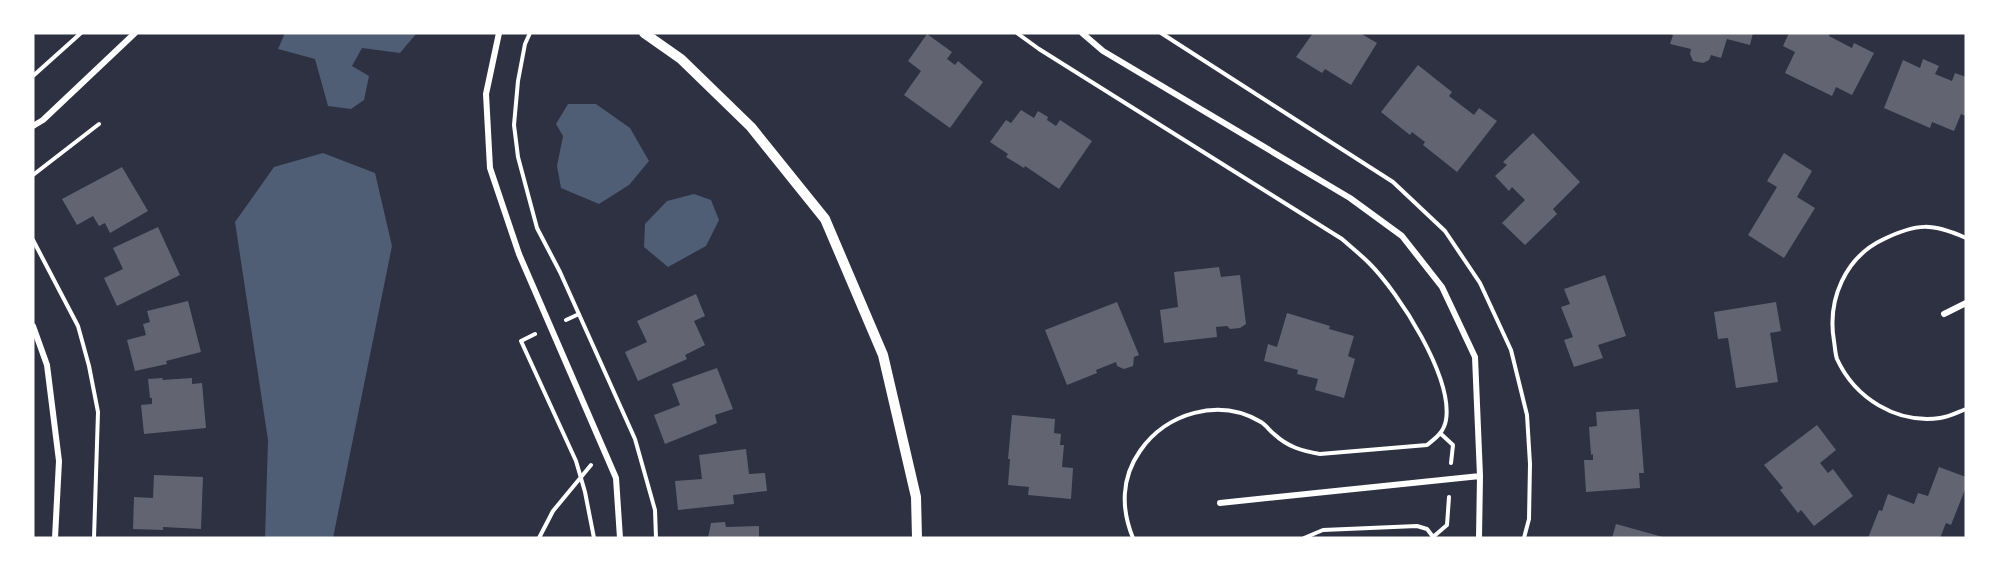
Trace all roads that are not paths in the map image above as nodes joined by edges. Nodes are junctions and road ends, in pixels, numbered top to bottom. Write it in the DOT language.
graph roads {
  1 [pos="135,33"];
  2 [pos="499,33"];
  3 [pos="644,33"];
  4 [pos="1082,33"];
  5 [pos="33,126"];
  6 [pos="1966,303"];
  7 [pos="1944,314"];
  8 [pos="33,326"];
  9 [pos="1480,476"];
  10 [pos="1220,502"];
  11 [pos="55,538"];
  12 [pos="620,538"];
  13 [pos="917,538"];
  14 [pos="1479,538"];
  1 -- 5 [label="street"];
  2 -- 12 [label="street"];
  3 -- 13 [label="street"];
  4 -- 9 [label="street"];
  6 -- 7 [label="street"];
  8 -- 11 [label="street"];
  9 -- 10 [label="street"];
  9 -- 14 [label="street"];
}
